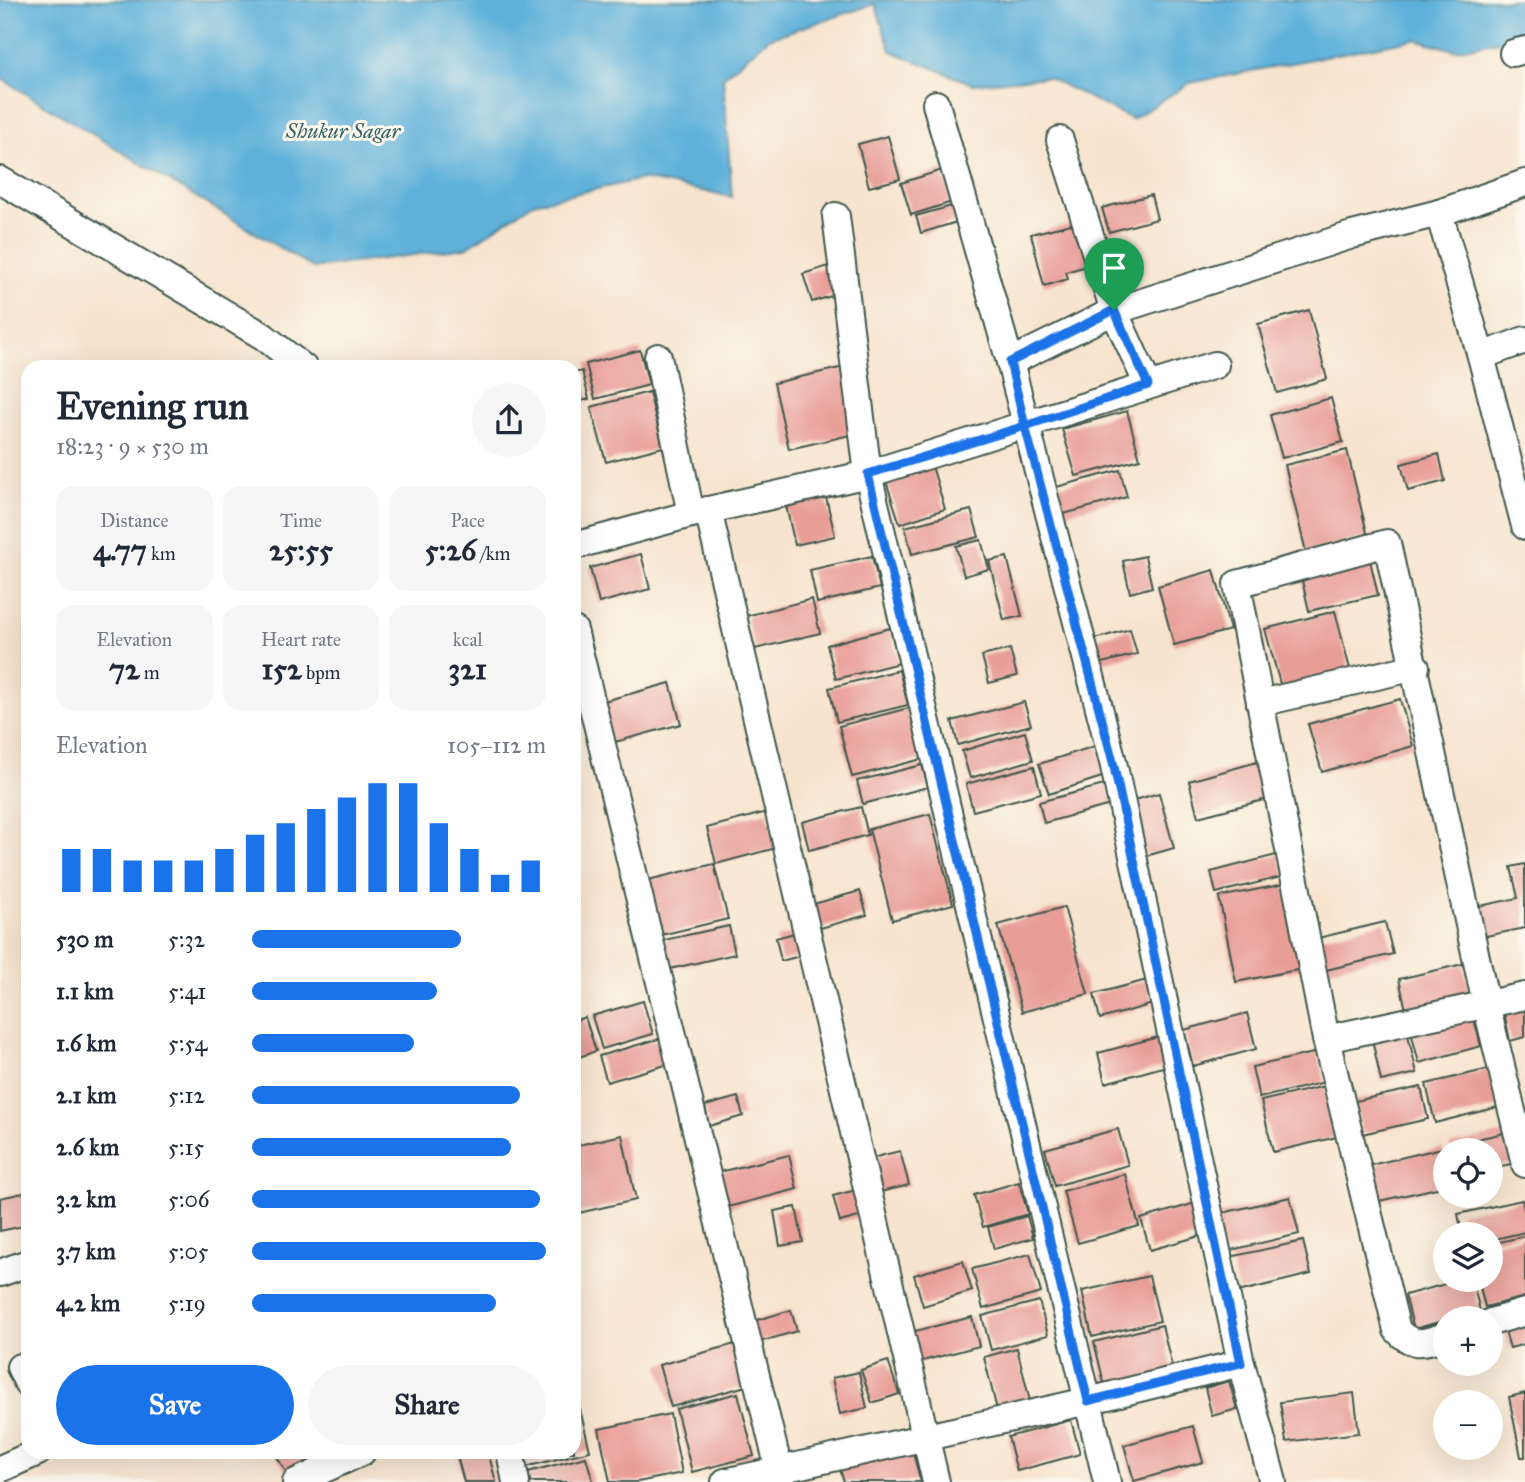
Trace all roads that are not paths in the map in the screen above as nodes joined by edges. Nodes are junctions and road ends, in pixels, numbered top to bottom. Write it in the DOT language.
graph roads {
  1 [pos="936,104"];
  2 [pos="1060,141"];
  3 [pos="0,180"];
  4 [pos="1525,183"];
  5 [pos="1439,214"];
  6 [pos="836,216"];
  7 [pos="1114,310"];
  8 [pos="1525,340"];
  9 [pos="1480,356"];
  10 [pos="657,357"];
  11 [pos="293,360"];
  12 [pos="1010,362"];
  13 [pos="1215,365"];
  14 [pos="1148,385"];
  15 [pos="1025,426"];
  16 [pos="868,474"];
  17 [pos="700,512"];
  18 [pos="1525,526"];
  19 [pos="581,544"];
  20 [pos="581,659"];
  21 [pos="1416,667"];
  22 [pos="1260,704"];
  23 [pos="1525,996"];
  24 [pos="1486,1004"];
  25 [pos="1326,1039"];
  26 [pos="1525,1164"];
  27 [pos="21,1265"];
  28 [pos="0,1272"];
  29 [pos="1525,1312"];
  30 [pos="1503,1318"];
  31 [pos="1433,1340"];
  32 [pos="1241,1363"];
  33 [pos="1088,1401"];
  34 [pos="926,1436"];
  35 [pos="22,1459"];
  36 [pos="347,1459"];
  37 [pos="511,1459"];
  38 [pos="0,1469"];
  39 [pos="781,1477"];
  40 [pos="296,1482"];
  41 [pos="516,1482"];
  42 [pos="725,1482"];
  43 [pos="936,1482"];
  44 [pos="1107,1482"];
  45 [pos="1273,1482"];
  1 -- 12 [label="street"];
  2 -- 7 [label="street"];
  3 -- 11 [label="street"];
  4 -- 5 [label="street"];
  5 -- 7 [label="street"];
  5 -- 9 [label="street"];
  6 -- 16 [label="street"];
  7 -- 12 [label="street"];
  7 -- 14 [label="street"];
  8 -- 9 [label="street"];
  9 -- 18 [label="street"];
  10 -- 17 [label="street"];
  12 -- 15 [label="street"];
  13 -- 14 [label="street"];
  14 -- 15 [label="street"];
  15 -- 16 [label="street"];
  15 -- 32 [label="street"];
  16 -- 17 [label="street"];
  16 -- 33 [label="street"];
  17 -- 19 [label="street"];
  17 -- 34 [label="street"];
  20 -- 39 [label="street"];
  21 -- 22 [label="street"];
  21 -- 22 [label="street"];
  21 -- 24 [label="street"];
  22 -- 25 [label="street"];
  23 -- 24 [label="street"];
  24 -- 25 [label="street"];
  24 -- 26 [label="street"];
  25 -- 31 [label="street"];
  27 -- 28 [label="street"];
  29 -- 30 [label="street"];
  32 -- 33 [label="street"];
  32 -- 45 [label="street"];
  33 -- 34 [label="street"];
  33 -- 44 [label="street"];
  34 -- 39 [label="street"];
  34 -- 43 [label="street"];
  35 -- 38 [label="street"];
  36 -- 40 [label="street"];
  37 -- 41 [label="street"];
  39 -- 42 [label="street"];
}
